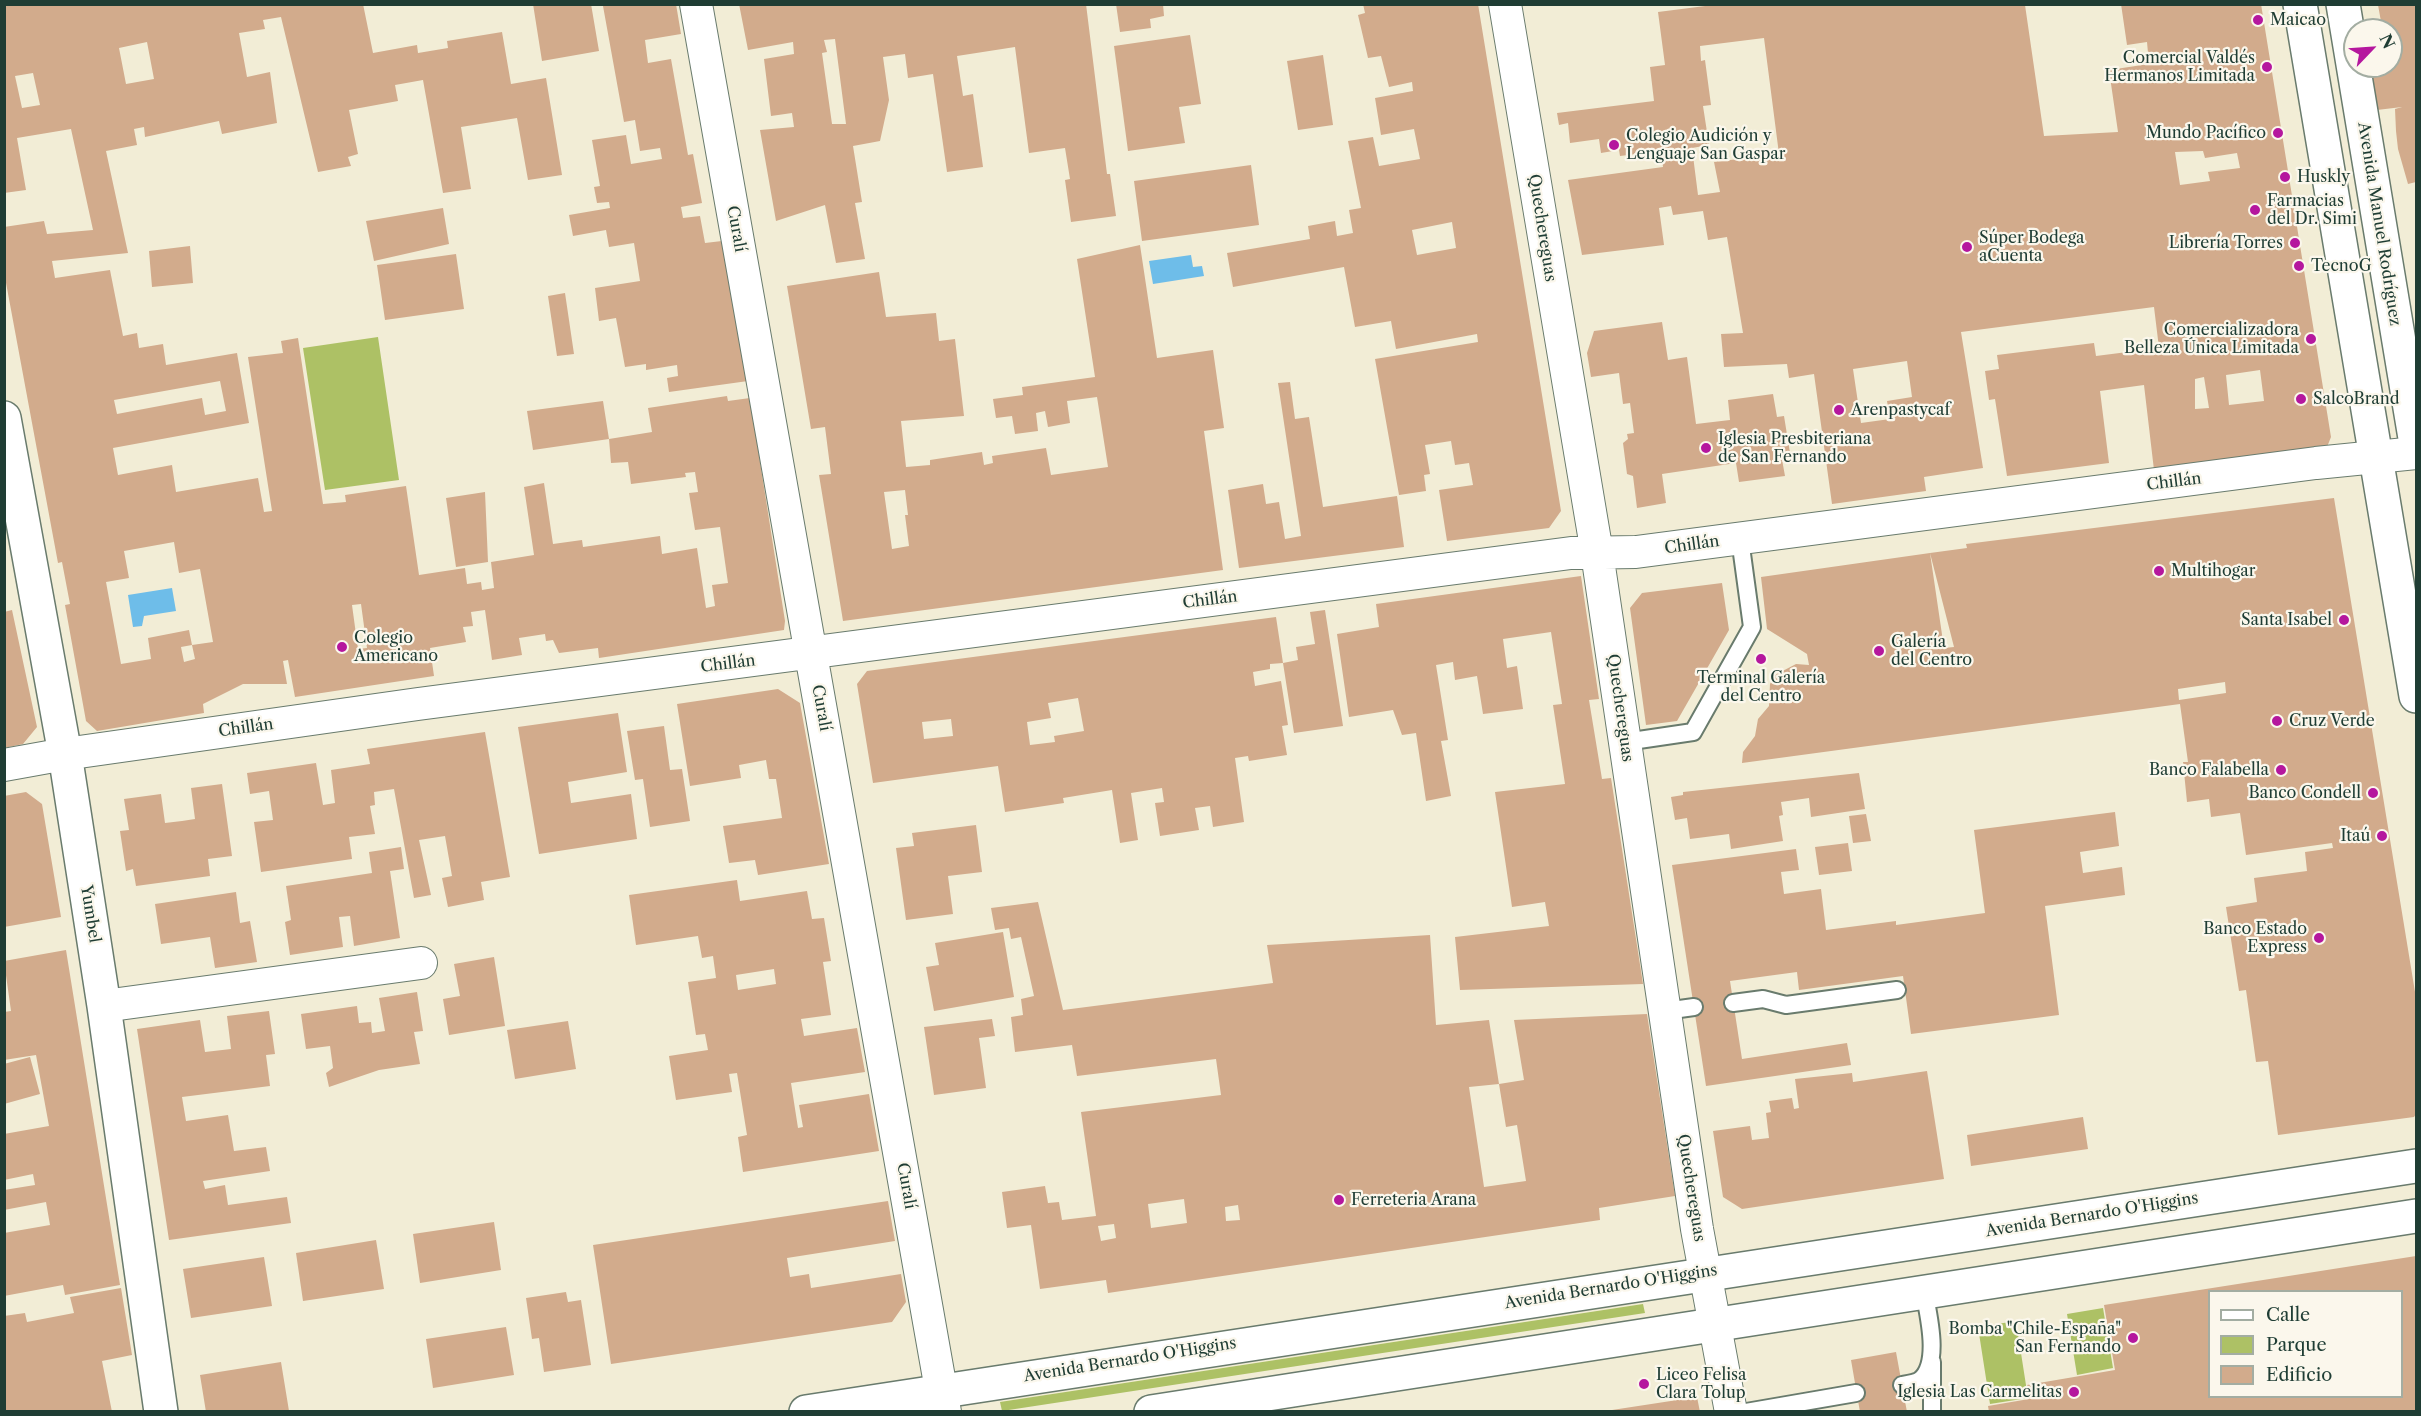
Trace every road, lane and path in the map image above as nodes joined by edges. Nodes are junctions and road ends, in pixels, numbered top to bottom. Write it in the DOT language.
graph roads {
  1 [pos="696,4"];
  2 [pos="1505,4"];
  3 [pos="2300,4"];
  4 [pos="2343,4"];
  5 [pos="4,418"];
  6 [pos="2416,444"];
  7 [pos="2416,453"];
  8 [pos="2376,457"];
  9 [pos="1740,538"];
  10 [pos="1597,553"];
  11 [pos="811,653"];
  12 [pos="2416,696"];
  13 [pos="1624,742"];
  14 [pos="66,754"];
  15 [pos="4,765"];
  16 [pos="421,963"];
  17 [pos="1897,990"];
  18 [pos="1733,1003"];
  19 [pos="104,1006"];
  20 [pos="2416,1166"];
  21 [pos="2416,1216"];
  22 [pos="1704,1273"];
  23 [pos="1924,1291"];
  24 [pos="1714,1323"];
  25 [pos="1932,1352"];
  26 [pos="1902,1385"];
  27 [pos="1856,1393"];
  28 [pos="943,1401"];
  29 [pos="161,1412"];
  30 [pos="806,1412"];
  31 [pos="1150,1412"];
  32 [pos="1731,1412"];
  33 [pos="1746,1412"];
  34 [pos="1932,1412"];
  1 -- 11 [label="street, Curalí"];
  2 -- 10 [label="street, Quechereguas"];
  3 -- 8 [label="main road"];
  4 -- 6 [label="main road, Avenida Manuel Rodríguez"];
  5 -- 14 [label="main road, Yumbel"];
  7 -- 8 [label="street, Chillán"];
  8 -- 9 [label="street, Chillán"];
  8 -- 12 [label="main road"];
  9 -- 10 [label="street, Chillán"];
  9 -- 13 [label="lane"];
  10 -- 11 [label="street, Chillán"];
  10 -- 13 [label="street, Quechereguas"];
  11 -- 14 [label="street, Chillán"];
  11 -- 28 [label="street, Curalí"];
  13 -- 22 [label="street, Quechereguas"];
  14 -- 15 [label="street, Chillán"];
  14 -- 19 [label="main road, Yumbel"];
  16 -- 19 [label="street"];
  17 -- 18 [label="lane"];
  19 -- 29 [label="main road, Yumbel"];
  20 -- 22 [label="main road, Avenida Bernardo O'Higgins"];
  21 -- 23 [label="main road"];
  22 -- 24 [label="street, Quechereguas"];
  22 -- 28 [label="main road, Avenida Bernardo O'Higgins"];
  23 -- 24 [label="main road"];
  23 -- 25 [label="lane"];
  24 -- 31 [label="main road"];
  24 -- 32 [label="street, Quechereguas"];
  25 -- 26 [label="lane"];
  25 -- 34 [label="lane"];
  27 -- 33 [label="lane"];
  28 -- 30 [label="main road, Avenida Bernardo O'Higgins"];
}
